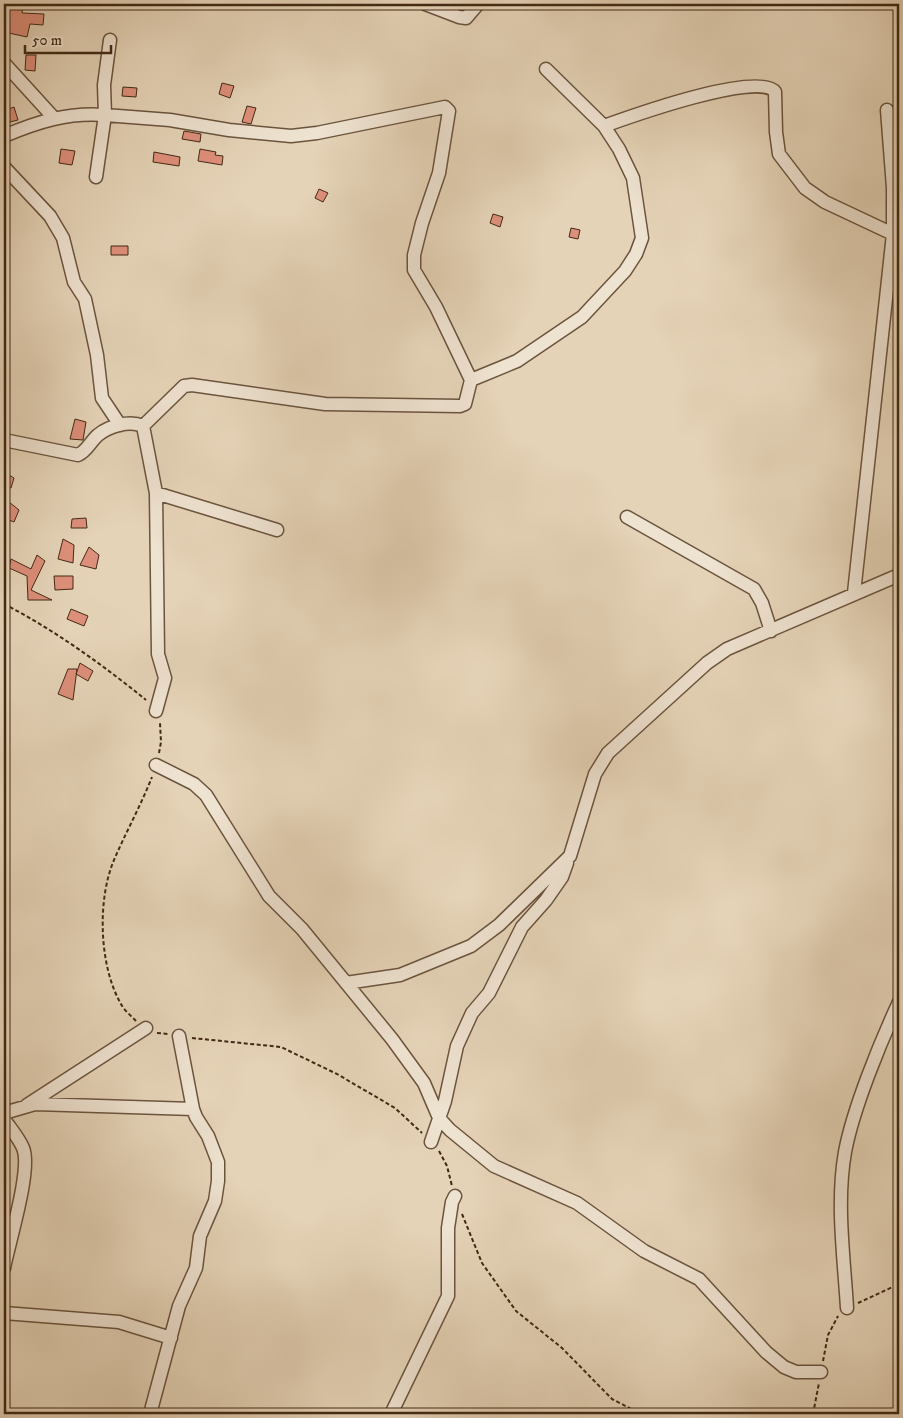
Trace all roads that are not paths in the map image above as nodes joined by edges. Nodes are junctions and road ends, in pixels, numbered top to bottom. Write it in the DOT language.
graph roads {
  1 [pos="425,4"];
  2 [pos="478,4"];
  3 [pos="110,40"];
  4 [pos="4,63"];
  5 [pos="546,69"];
  6 [pos="887,110"];
  7 [pos="105,115"];
  8 [pos="54,118"];
  9 [pos="604,126"];
  10 [pos="4,136"];
  11 [pos="4,167"];
  12 [pos="96,177"];
  13 [pos="893,234"];
  14 [pos="470,380"];
  15 [pos="120,425"];
  16 [pos="143,426"];
  17 [pos="4,440"];
  18 [pos="156,494"];
  19 [pos="627,517"];
  20 [pos="277,530"];
  21 [pos="899,575"];
  22 [pos="854,593"];
  23 [pos="771,631"];
  24 [pos="156,711"];
  25 [pos="156,765"];
  26 [pos="570,856"];
  27 [pos="346,983"];
  28 [pos="899,1002"];
  29 [pos="146,1028"];
  30 [pos="179,1036"];
  31 [pos="27,1105"];
  32 [pos="193,1109"];
  33 [pos="4,1113"];
  34 [pos="439,1118"];
  35 [pos="4,1119"];
  36 [pos="431,1142"];
  37 [pos="456,1196"];
  38 [pos="4,1268"];
  39 [pos="847,1308"];
  40 [pos="4,1313"];
  41 [pos="171,1338"];
  42 [pos="821,1372"];
  43 [pos="150,1414"];
  44 [pos="391,1414"];
  1 -- 2 [label="street"];
  3 -- 7 [label="street"];
  4 -- 8 [label="street"];
  5 -- 9 [label="street"];
  6 -- 13 [label="street"];
  7 -- 8 [label="street"];
  7 -- 12 [label="street"];
  7 -- 14 [label="street"];
  8 -- 10 [label="street"];
  9 -- 13 [label="street"];
  9 -- 14 [label="street"];
  11 -- 15 [label="street"];
  13 -- 22 [label="street"];
  14 -- 16 [label="street"];
  15 -- 16 [label="street"];
  15 -- 17 [label="street"];
  16 -- 18 [label="street"];
  18 -- 20 [label="street"];
  18 -- 24 [label="street"];
  19 -- 23 [label="street"];
  21 -- 22 [label="street"];
  22 -- 23 [label="street"];
  23 -- 26 [label="street"];
  25 -- 27 [label="street"];
  26 -- 27 [label="street"];
  26 -- 34 [label="street"];
  27 -- 34 [label="street"];
  28 -- 39 [label="street"];
  29 -- 31 [label="street"];
  30 -- 32 [label="street"];
  31 -- 32 [label="street"];
  31 -- 33 [label="street"];
  32 -- 41 [label="street"];
  34 -- 36 [label="street"];
  34 -- 42 [label="street"];
  35 -- 38 [label="street"];
  37 -- 44 [label="street"];
  40 -- 41 [label="street"];
  41 -- 43 [label="street"];
}
